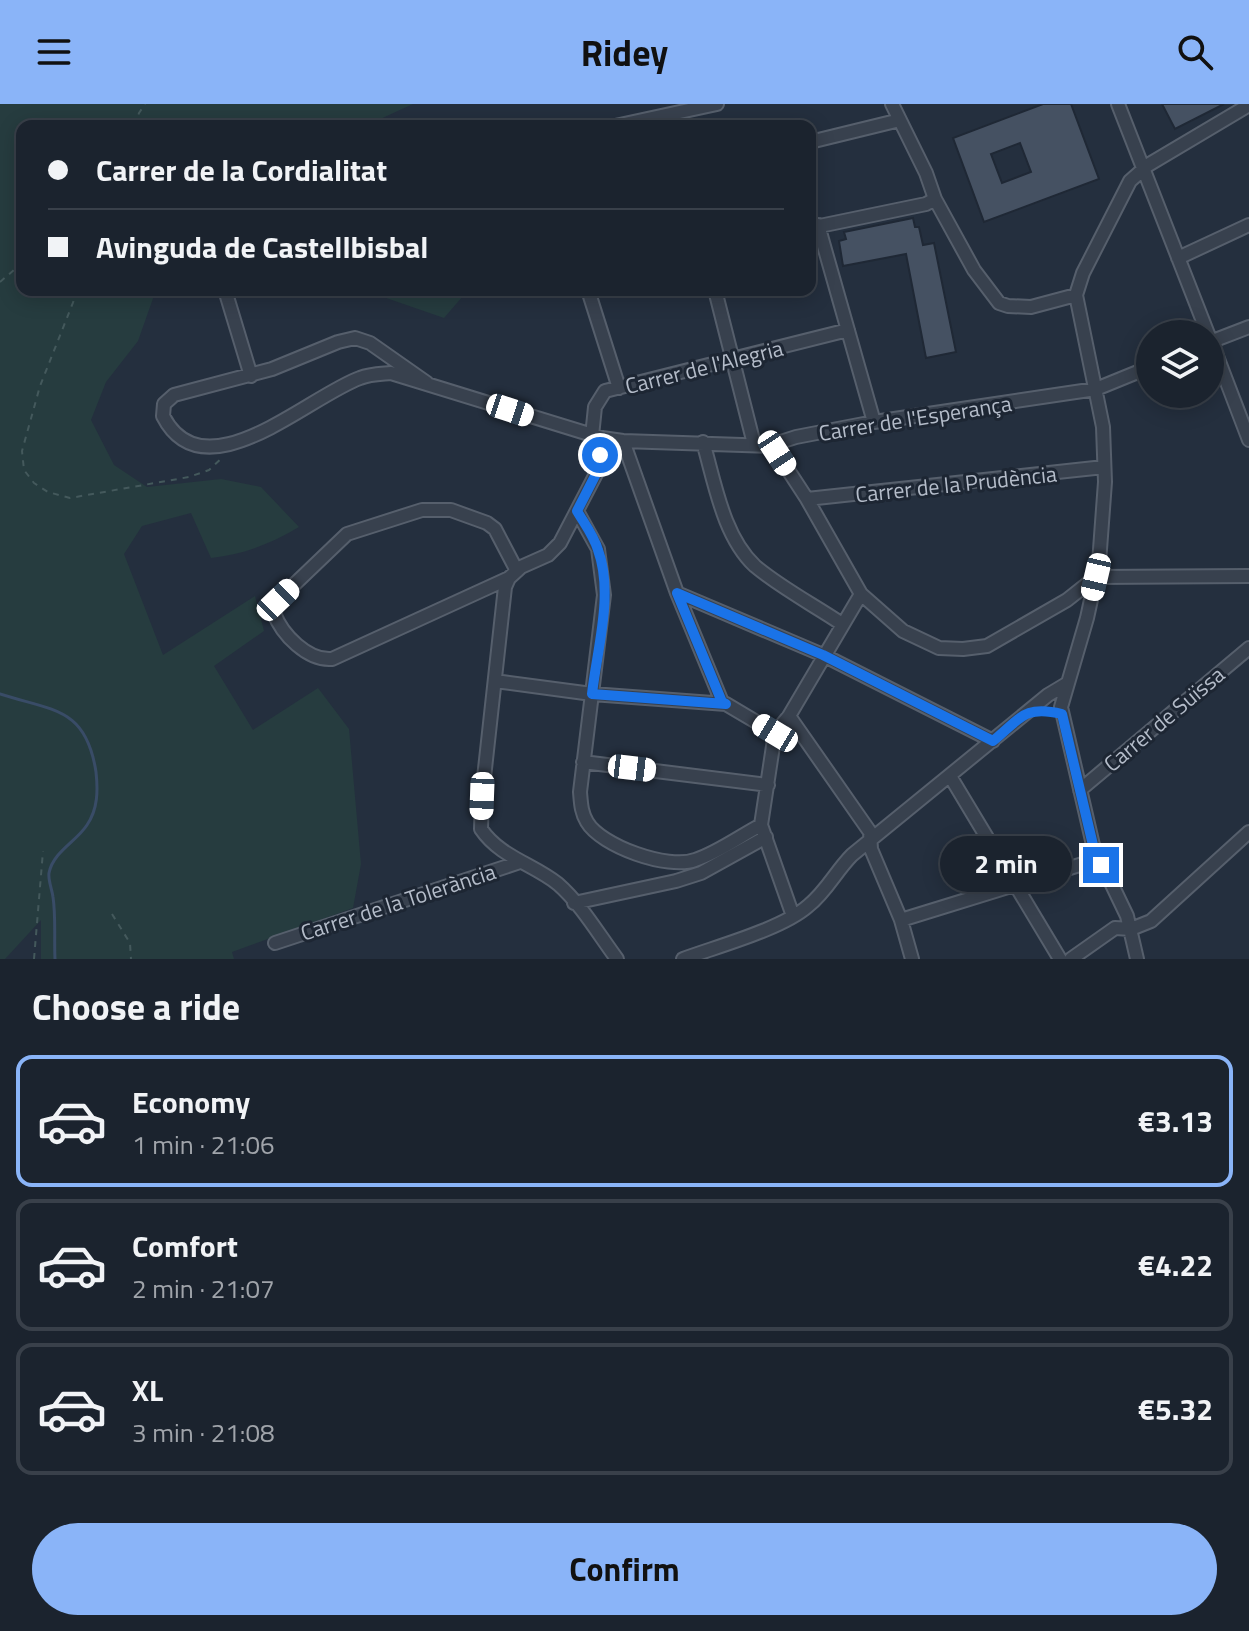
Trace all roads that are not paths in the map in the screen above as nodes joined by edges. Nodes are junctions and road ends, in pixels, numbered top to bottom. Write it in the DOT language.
graph roads {
  1 [pos="717,104"];
  2 [pos="892,104"];
  3 [pos="1118,104"];
  4 [pos="1249,105"];
  5 [pos="684,112"];
  6 [pos="645,120"];
  7 [pos="687,120"];
  8 [pos="900,120"];
  9 [pos="816,141"];
  10 [pos="1143,170"];
  11 [pos="935,199"];
  12 [pos="1249,225"];
  13 [pos="816,227"];
  14 [pos="816,233"];
  15 [pos="1178,258"];
  16 [pos="1076,295"];
  17 [pos="227,296"];
  18 [pos="593,296"];
  19 [pos="717,296"];
  20 [pos="1202,320"];
  21 [pos="1249,327"];
  22 [pos="848,330"];
  23 [pos="1224,335"];
  24 [pos="733,359"];
  25 [pos="1136,373"];
  26 [pos="1224,373"];
  27 [pos="251,376"];
  28 [pos="427,383"];
  29 [pos="619,388"];
  30 [pos="1096,389"];
  31 [pos="1236,403"];
  32 [pos="1249,416"];
  33 [pos="874,422"];
  34 [pos="597,437"];
  35 [pos="1249,440"];
  36 [pos="623,441"];
  37 [pos="703,442"];
  38 [pos="754,444"];
  39 [pos="768,446"];
  40 [pos="1104,467"];
  41 [pos="807,499"];
  42 [pos="577,511"];
  43 [pos="513,574"];
  44 [pos="1249,576"];
  45 [pos="1096,577"];
  46 [pos="677,593"];
  47 [pos="861,594"];
  48 [pos="842,624"];
  49 [pos="1249,648"];
  50 [pos="823,655"];
  51 [pos="495,681"];
  52 [pos="1068,683"];
  53 [pos="592,694"];
  54 [pos="726,704"];
  55 [pos="1027,712"];
  56 [pos="1062,714"];
  57 [pos="789,716"];
  58 [pos="775,733"];
  59 [pos="993,741"];
  60 [pos="583,762"];
  61 [pos="950,776"];
  62 [pos="768,785"];
  63 [pos="1080,790"];
  64 [pos="764,831"];
  65 [pos="1249,832"];
  66 [pos="871,841"];
  67 [pos="1099,859"];
  68 [pos="520,862"];
  69 [pos="1014,885"];
  70 [pos="574,903"];
  71 [pos="793,916"];
  72 [pos="901,920"];
  73 [pos="1131,929"];
  74 [pos="275,943"];
  75 [pos="617,959"];
  76 [pos="683,959"];
  77 [pos="912,959"];
  78 [pos="1060,959"];
  79 [pos="1071,959"];
  80 [pos="1137,959"];
  1 -- 5 [label="street"];
  2 -- 8 [label="street"];
  3 -- 10 [label="street"];
  4 -- 10 [label="street"];
  5 -- 6 [label="street"];
  5 -- 7 [label="street"];
  8 -- 9 [label="street"];
  8 -- 11 [label="street"];
  10 -- 15 [label="street"];
  10 -- 16 [label="street"];
  11 -- 13 [label="street"];
  11 -- 16 [label="street"];
  12 -- 15 [label="street"];
  14 -- 22 [label="street"];
  15 -- 20 [label="street"];
  16 -- 30 [label="street"];
  17 -- 27 [label="street"];
  18 -- 29 [label="street"];
  19 -- 24 [label="street"];
  21 -- 23 [label="street"];
  22 -- 24 [label="street, Carrer de l'Alegria"];
  22 -- 33 [label="street"];
  24 -- 29 [label="street, Carrer de l'Alegria"];
  24 -- 38 [label="street"];
  25 -- 30 [label="street, Carrer de l'Esperança"];
  26 -- 31 [label="street"];
  27 -- 28 [label="street"];
  27 -- 28 [label="street"];
  28 -- 34 [label="street, Carrer de l'Esperança"];
  29 -- 34 [label="street, Carrer de l'Alegria"];
  30 -- 33 [label="street, Carrer de l'Esperança"];
  30 -- 40 [label="street"];
  31 -- 32 [label="street"];
  31 -- 35 [label="street"];
  33 -- 39 [label="street, Carrer de l'Esperança"];
  34 -- 36 [label="street, Carrer de l'Esperança"];
  34 -- 42 [label="street"];
  36 -- 37 [label="street, Carrer de l'Esperança"];
  36 -- 46 [label="street"];
  37 -- 38 [label="street, Carrer de l'Esperança"];
  37 -- 48 [label="street"];
  38 -- 39 [label="street, Carrer de l'Esperança"];
  39 -- 41 [label="street"];
  40 -- 41 [label="street, Carrer de la Prudència"];
  40 -- 45 [label="street"];
  41 -- 47 [label="street"];
  42 -- 43 [label="street"];
  42 -- 53 [label="street"];
  43 -- 43 [label="street"];
  43 -- 51 [label="street"];
  44 -- 45 [label="street"];
  45 -- 47 [label="street"];
  45 -- 52 [label="street"];
  46 -- 50 [label="street"];
  46 -- 54 [label="street"];
  47 -- 48 [label="street"];
  48 -- 50 [label="street"];
  49 -- 63 [label="street, Carrer de Suïssa"];
  50 -- 57 [label="street"];
  50 -- 59 [label="street"];
  51 -- 53 [label="street"];
  51 -- 68 [label="street"];
  52 -- 55 [label="street"];
  52 -- 56 [label="street"];
  53 -- 54 [label="street"];
  53 -- 60 [label="street"];
  54 -- 58 [label="street"];
  55 -- 56 [label="street"];
  55 -- 59 [label="street"];
  56 -- 63 [label="street"];
  57 -- 58 [label="street"];
  57 -- 66 [label="street"];
  58 -- 62 [label="street"];
  59 -- 61 [label="street"];
  60 -- 62 [label="street"];
  60 -- 64 [label="street"];
  61 -- 66 [label="street"];
  61 -- 69 [label="street"];
  62 -- 64 [label="street"];
  63 -- 67 [label="street"];
  64 -- 70 [label="street"];
  64 -- 71 [label="street"];
  65 -- 73 [label="street"];
  66 -- 71 [label="street"];
  66 -- 72 [label="street"];
  67 -- 69 [label="street"];
  67 -- 73 [label="street"];
  68 -- 70 [label="street"];
  68 -- 74 [label="street, Carrer de la Tolerància"];
  69 -- 72 [label="street"];
  69 -- 78 [label="street"];
  70 -- 75 [label="street"];
  71 -- 76 [label="street"];
  72 -- 77 [label="street"];
  73 -- 79 [label="street"];
  73 -- 80 [label="street"];
}
